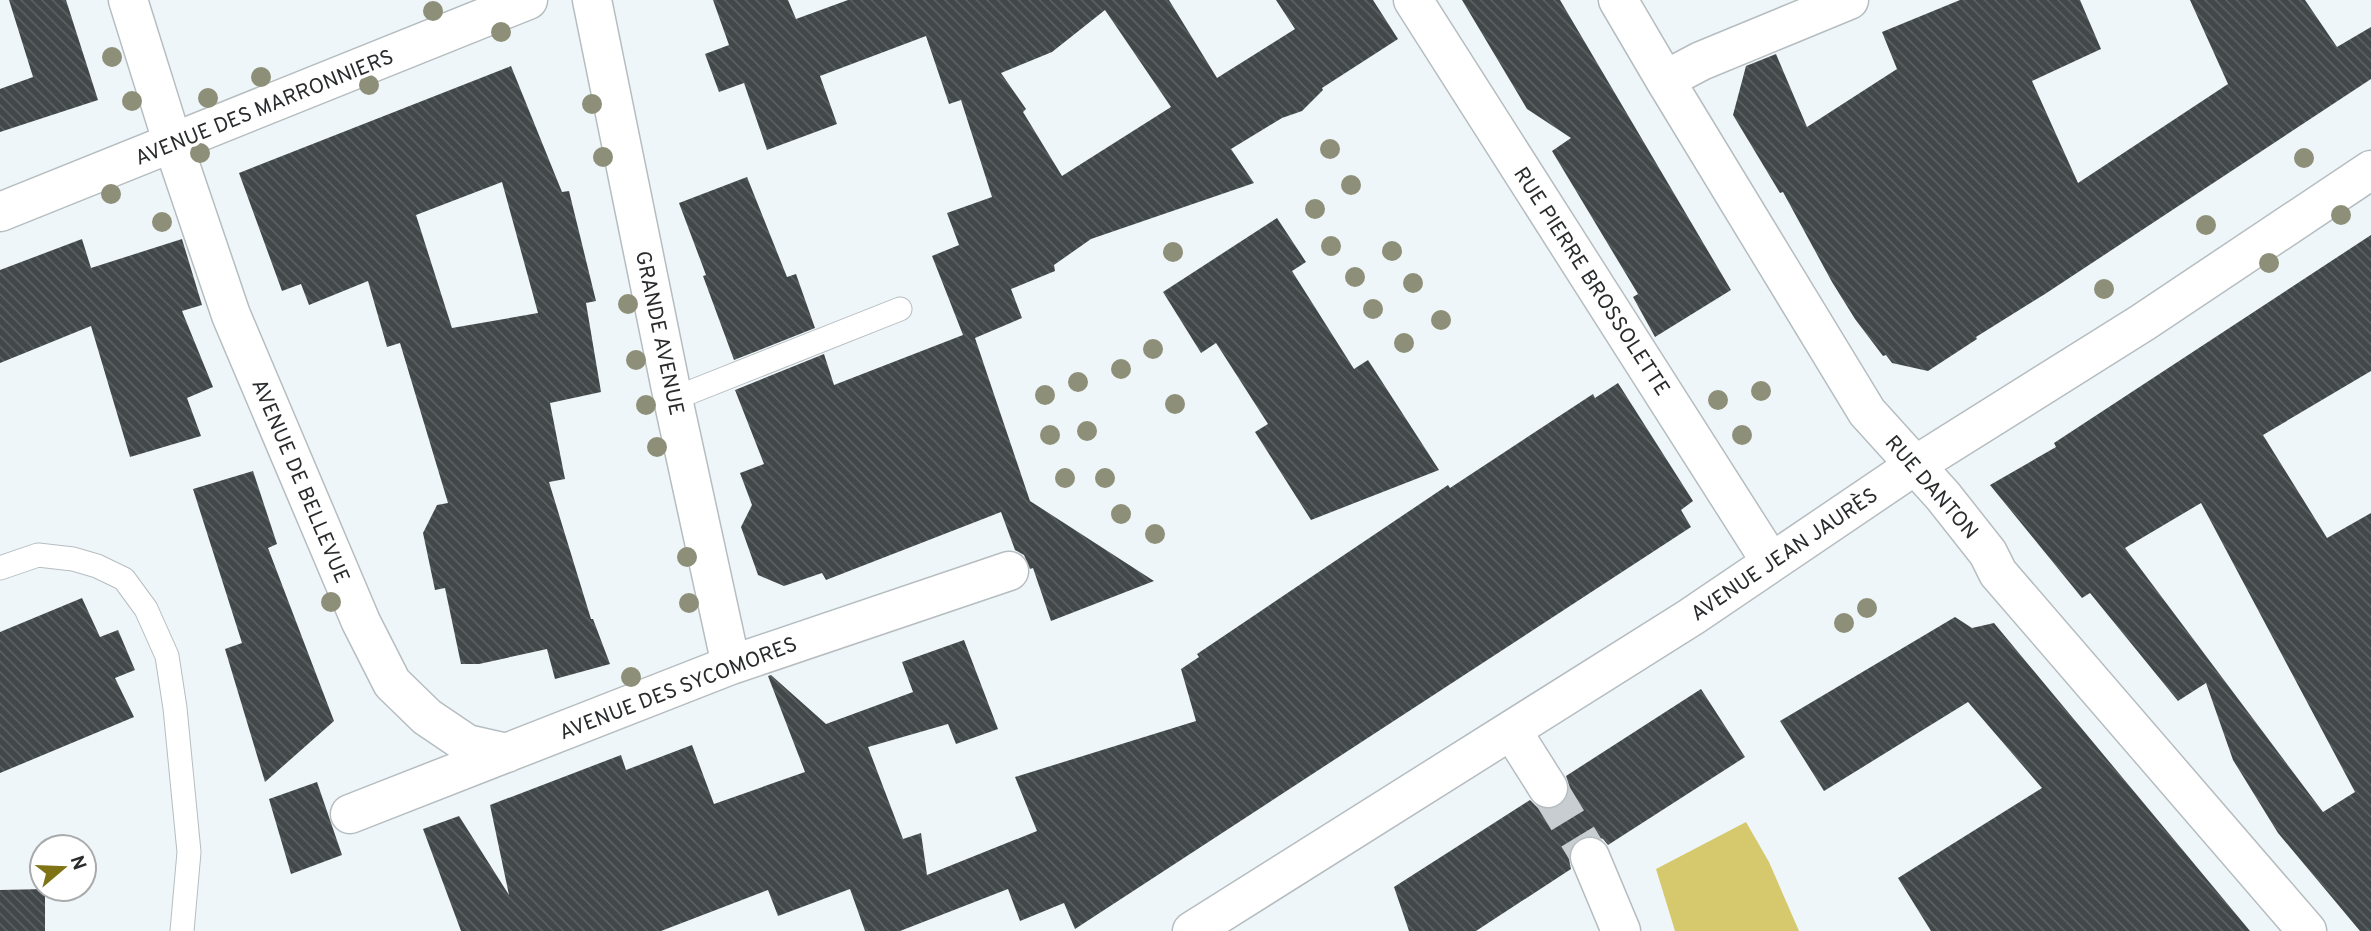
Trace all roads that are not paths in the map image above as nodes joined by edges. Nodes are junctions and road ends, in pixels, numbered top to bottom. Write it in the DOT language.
graph roads {
  1 [pos="128,0"];
  2 [pos="528,0"];
  3 [pos="592,0"];
  4 [pos="1413,0"];
  5 [pos="1618,0"];
  6 [pos="1849,0"];
  7 [pos="1665,80"];
  8 [pos="173,144"];
  9 [pos="2371,170"];
  10 [pos="0,212"];
  11 [pos="900,309"];
  12 [pos="673,399"];
  13 [pos="1914,466"];
  14 [pos="1771,562"];
  15 [pos="0,568"];
  16 [pos="1009,571"];
  17 [pos="730,665"];
  18 [pos="1512,731"];
  19 [pos="507,753"];
  20 [pos="1548,788"];
  21 [pos="350,814"];
  22 [pos="1590,857"];
  23 [pos="182,931"];
  24 [pos="1192,931"];
  25 [pos="1621,931"];
  26 [pos="2307,931"];
  1 -- 8 [label="street, AVENUE DE BELLEVUE"];
  2 -- 8 [label="street, AVENUE DES MARRONNIERS"];
  3 -- 12 [label="street, GRANDE AVENUE"];
  4 -- 14 [label="street, RUE PIERRE BROSSOLETTE"];
  5 -- 7 [label="street, RUE DANTON"];
  6 -- 7 [label="street"];
  7 -- 13 [label="street, RUE DANTON"];
  8 -- 10 [label="street, AVENUE DES MARRONNIERS"];
  8 -- 19 [label="street, AVENUE DE BELLEVUE"];
  9 -- 13 [label="street, AVENUE JEAN JAURÈS"];
  11 -- 12 [label="lane"];
  12 -- 17 [label="street, GRANDE AVENUE"];
  13 -- 14 [label="street, AVENUE JEAN JAURÈS"];
  13 -- 26 [label="street, RUE DANTON"];
  14 -- 18 [label="street, AVENUE JEAN JAURÈS"];
  15 -- 23 [label="lane"];
  16 -- 17 [label="street, AVENUE DES SYCOMORES"];
  17 -- 19 [label="street, AVENUE DES SYCOMORES"];
  18 -- 20 [label="street"];
  18 -- 24 [label="street, AVENUE JEAN JAURÈS"];
  19 -- 21 [label="street, AVENUE DES SYCOMORES"];
  22 -- 25 [label="street"];
}
